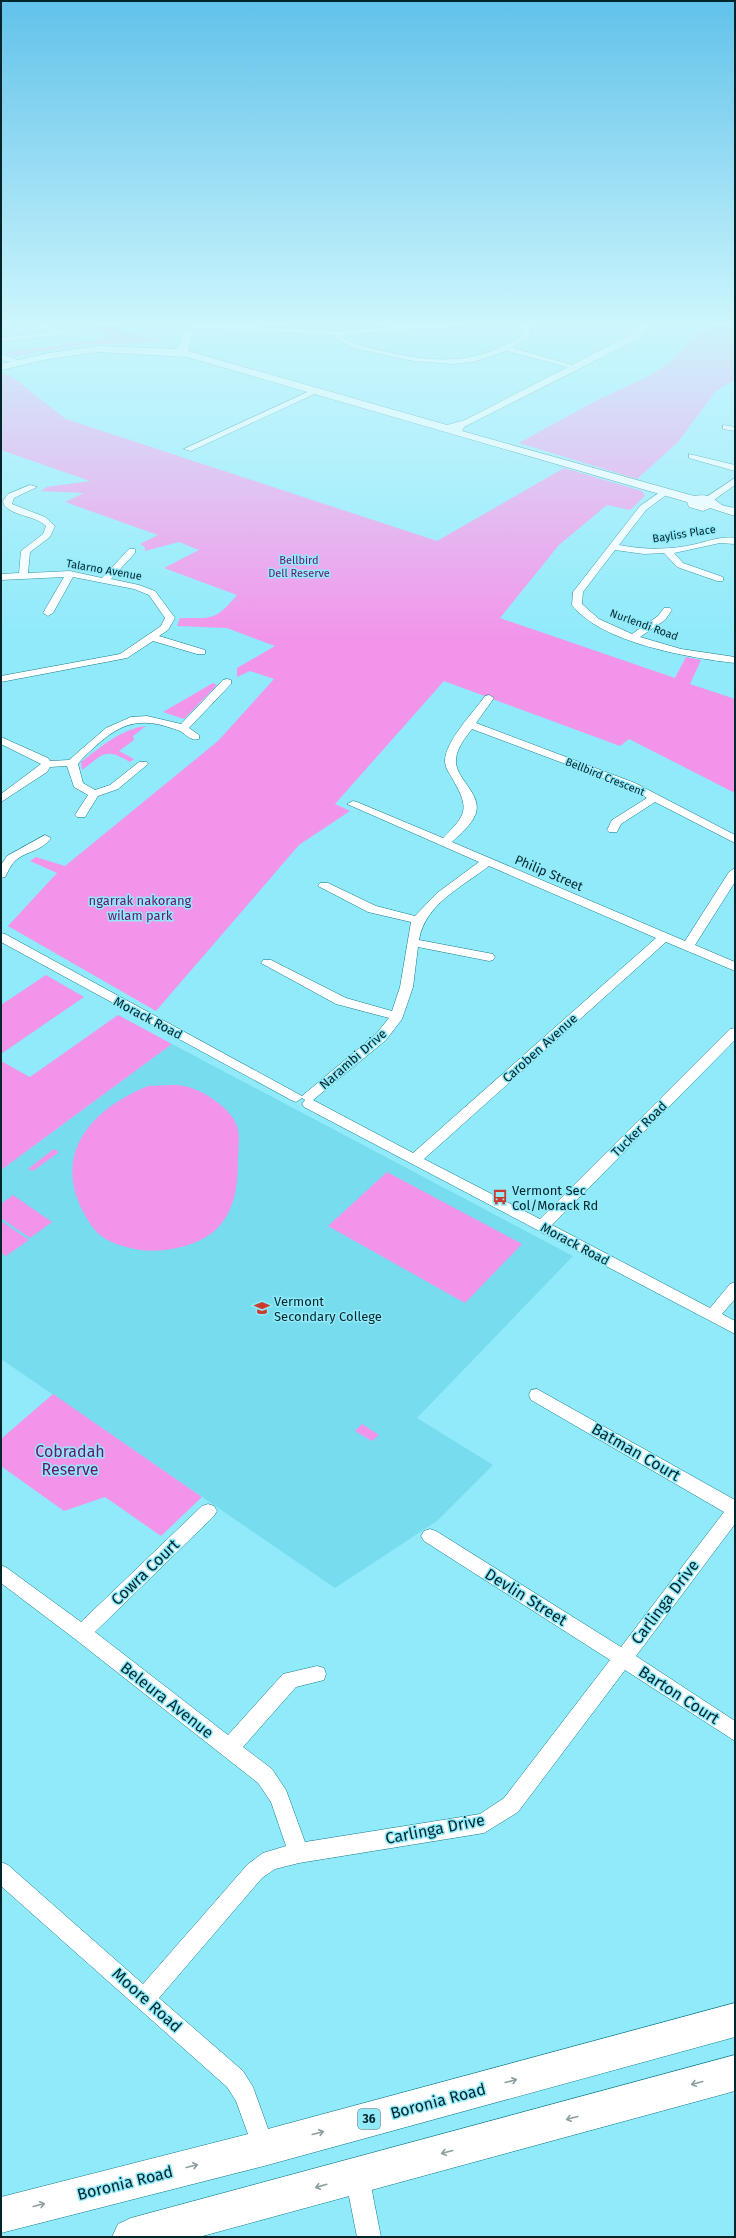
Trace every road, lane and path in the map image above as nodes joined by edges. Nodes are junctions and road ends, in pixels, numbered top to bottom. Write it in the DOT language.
graph roads {
  1 [pos="238,426"];
  2 [pos="442,426"];
  3 [pos="459,426"];
  4 [pos="726,427"];
  5 [pos="454,429"];
  6 [pos="735,429"];
  7 [pos="188,449"];
  8 [pos="692,456"];
  9 [pos="735,468"];
  10 [pos="735,481"];
  11 [pos="33,487"];
  12 [pos="666,492"];
  13 [pos="710,502"];
  14 [pos="735,512"];
  15 [pos="735,541"];
  16 [pos="613,547"];
  17 [pos="132,551"];
  18 [pos="667,551"];
  19 [pos="70,574"];
  20 [pos="23,576"];
  21 [pos="1,577"];
  22 [pos="720,579"];
  23 [pos="105,580"];
  24 [pos="667,610"];
  25 [pos="48,613"];
  26 [pos="151,637"];
  27 [pos="633,637"];
  28 [pos="201,652"];
  29 [pos="735,660"];
  30 [pos="1,679"];
  31 [pos="227,682"];
  32 [pos="490,698"];
  33 [pos="471,725"];
  34 [pos="183,728"];
  35 [pos="194,738"];
  36 [pos="1,740"];
  37 [pos="72,763"];
  38 [pos="47,764"];
  39 [pos="143,764"];
  40 [pos="94,794"];
  41 [pos="654,798"];
  42 [pos="1,799"];
  43 [pos="353,804"];
  44 [pos="80,815"];
  45 [pos="613,830"];
  46 [pos="46,838"];
  47 [pos="735,840"];
  48 [pos="445,843"];
  49 [pos="6,856"];
  50 [pos="487,862"];
  51 [pos="735,872"];
  52 [pos="1,874"];
  53 [pos="324,886"];
  54 [pos="418,920"];
  55 [pos="1,937"];
  56 [pos="665,937"];
  57 [pos="413,942"];
  58 [pos="688,947"];
  59 [pos="489,957"];
  60 [pos="267,963"];
  61 [pos="735,967"];
  62 [pos="397,1016"];
  63 [pos="735,1032"];
  64 [pos="305,1099"];
  65 [pos="415,1159"];
  66 [pos="542,1226"];
  67 [pos="735,1288"];
  68 [pos="712,1316"];
  69 [pos="735,1328"];
  70 [pos="537,1395"];
  71 [pos="735,1510"];
  72 [pos="208,1511"];
  73 [pos="430,1536"];
  74 [pos="1,1573"];
  75 [pos="82,1633"];
  76 [pos="623,1658"];
  77 [pos="317,1674"];
  78 [pos="735,1732"];
  79 [pos="228,1748"];
  80 [pos="299,1853"];
  81 [pos="1,1872"];
  82 [pos="145,1998"];
  83 [pos="735,2020"];
  84 [pos="735,2073"];
  85 [pos="264,2148"];
  86 [pos="357,2176"];
  87 [pos="1,2214"];
  88 [pos="131,2237"];
  89 [pos="369,2237"];
  1 -- 7 [label="street"];
  2 -- 5 [label="main road"];
  3 -- 5 [label="main road"];
  4 -- 6 [label="street"];
  5 -- 12 [label="main road"];
  8 -- 9 [label="street"];
  10 -- 13 [label="street"];
  11 -- 20 [label="street"];
  12 -- 13 [label="main road"];
  12 -- 16 [label="street, Nurlendi Road"];
  13 -- 14 [label="main road"];
  15 -- 18 [label="street, Bayliss Place"];
  16 -- 18 [label="street, Bayliss Place"];
  16 -- 27 [label="street, Nurlendi Road"];
  17 -- 23 [label="street"];
  18 -- 22 [label="street"];
  19 -- 20 [label="street, Talarno Avenue"];
  19 -- 23 [label="street, Talarno Avenue"];
  19 -- 25 [label="street"];
  20 -- 21 [label="street, Talarno Avenue"];
  23 -- 26 [label="street, Talarno Avenue"];
  24 -- 27 [label="street"];
  26 -- 28 [label="street"];
  26 -- 30 [label="street, Talarno Avenue"];
  27 -- 29 [label="street, Nurlendi Road"];
  31 -- 34 [label="street"];
  32 -- 33 [label="street"];
  33 -- 41 [label="street, Bellbird Crescent"];
  33 -- 48 [label="street"];
  34 -- 35 [label="street"];
  34 -- 37 [label="street"];
  36 -- 38 [label="street"];
  37 -- 38 [label="street"];
  37 -- 40 [label="street"];
  38 -- 42 [label="street"];
  39 -- 40 [label="street"];
  40 -- 44 [label="street"];
  41 -- 45 [label="street"];
  41 -- 47 [label="street, Bellbird Crescent"];
  43 -- 48 [label="street, Philip Street"];
  46 -- 49 [label="street"];
  48 -- 50 [label="street, Philip Street"];
  49 -- 52 [label="street"];
  50 -- 54 [label="street, Narambi Drive"];
  50 -- 56 [label="street, Philip Street"];
  51 -- 58 [label="street"];
  53 -- 54 [label="street"];
  54 -- 57 [label="street, Narambi Drive"];
  55 -- 64 [label="street, Morack Road"];
  56 -- 58 [label="street, Philip Street"];
  56 -- 65 [label="street, Caroben Avenue"];
  57 -- 59 [label="street"];
  57 -- 62 [label="street, Narambi Drive"];
  58 -- 61 [label="street, Philip Street"];
  60 -- 62 [label="street"];
  62 -- 64 [label="street, Narambi Drive"];
  63 -- 66 [label="street, Tucker Road"];
  64 -- 65 [label="street, Morack Road"];
  65 -- 66 [label="street, Morack Road"];
  66 -- 68 [label="street, Morack Road"];
  67 -- 68 [label="street"];
  68 -- 69 [label="street, Morack Road"];
  70 -- 71 [label="street, Batman Court"];
  71 -- 76 [label="street, Carlinga Drive"];
  72 -- 75 [label="street, Cowra Court"];
  73 -- 76 [label="street, Devlin Street"];
  74 -- 75 [label="street, Beleura Avenue"];
  75 -- 79 [label="street, Beleura Avenue"];
  76 -- 78 [label="street, Barton Court"];
  76 -- 80 [label="street, Carlinga Drive"];
  77 -- 79 [label="street"];
  79 -- 80 [label="street, Beleura Avenue"];
  80 -- 82 [label="street, Carlinga Drive"];
  81 -- 82 [label="street, Moore Road"];
  82 -- 85 [label="street, Moore Road"];
  85 -- 83 [label="main road, Boronia Road / 36, one-way"];
  84 -- 86 [label="main road, one-way"];
  87 -- 85 [label="main road, Boronia Road / 36, one-way"];
  86 -- 88 [label="main road, one-way"];
  86 -- 89 [label="street"];
}
